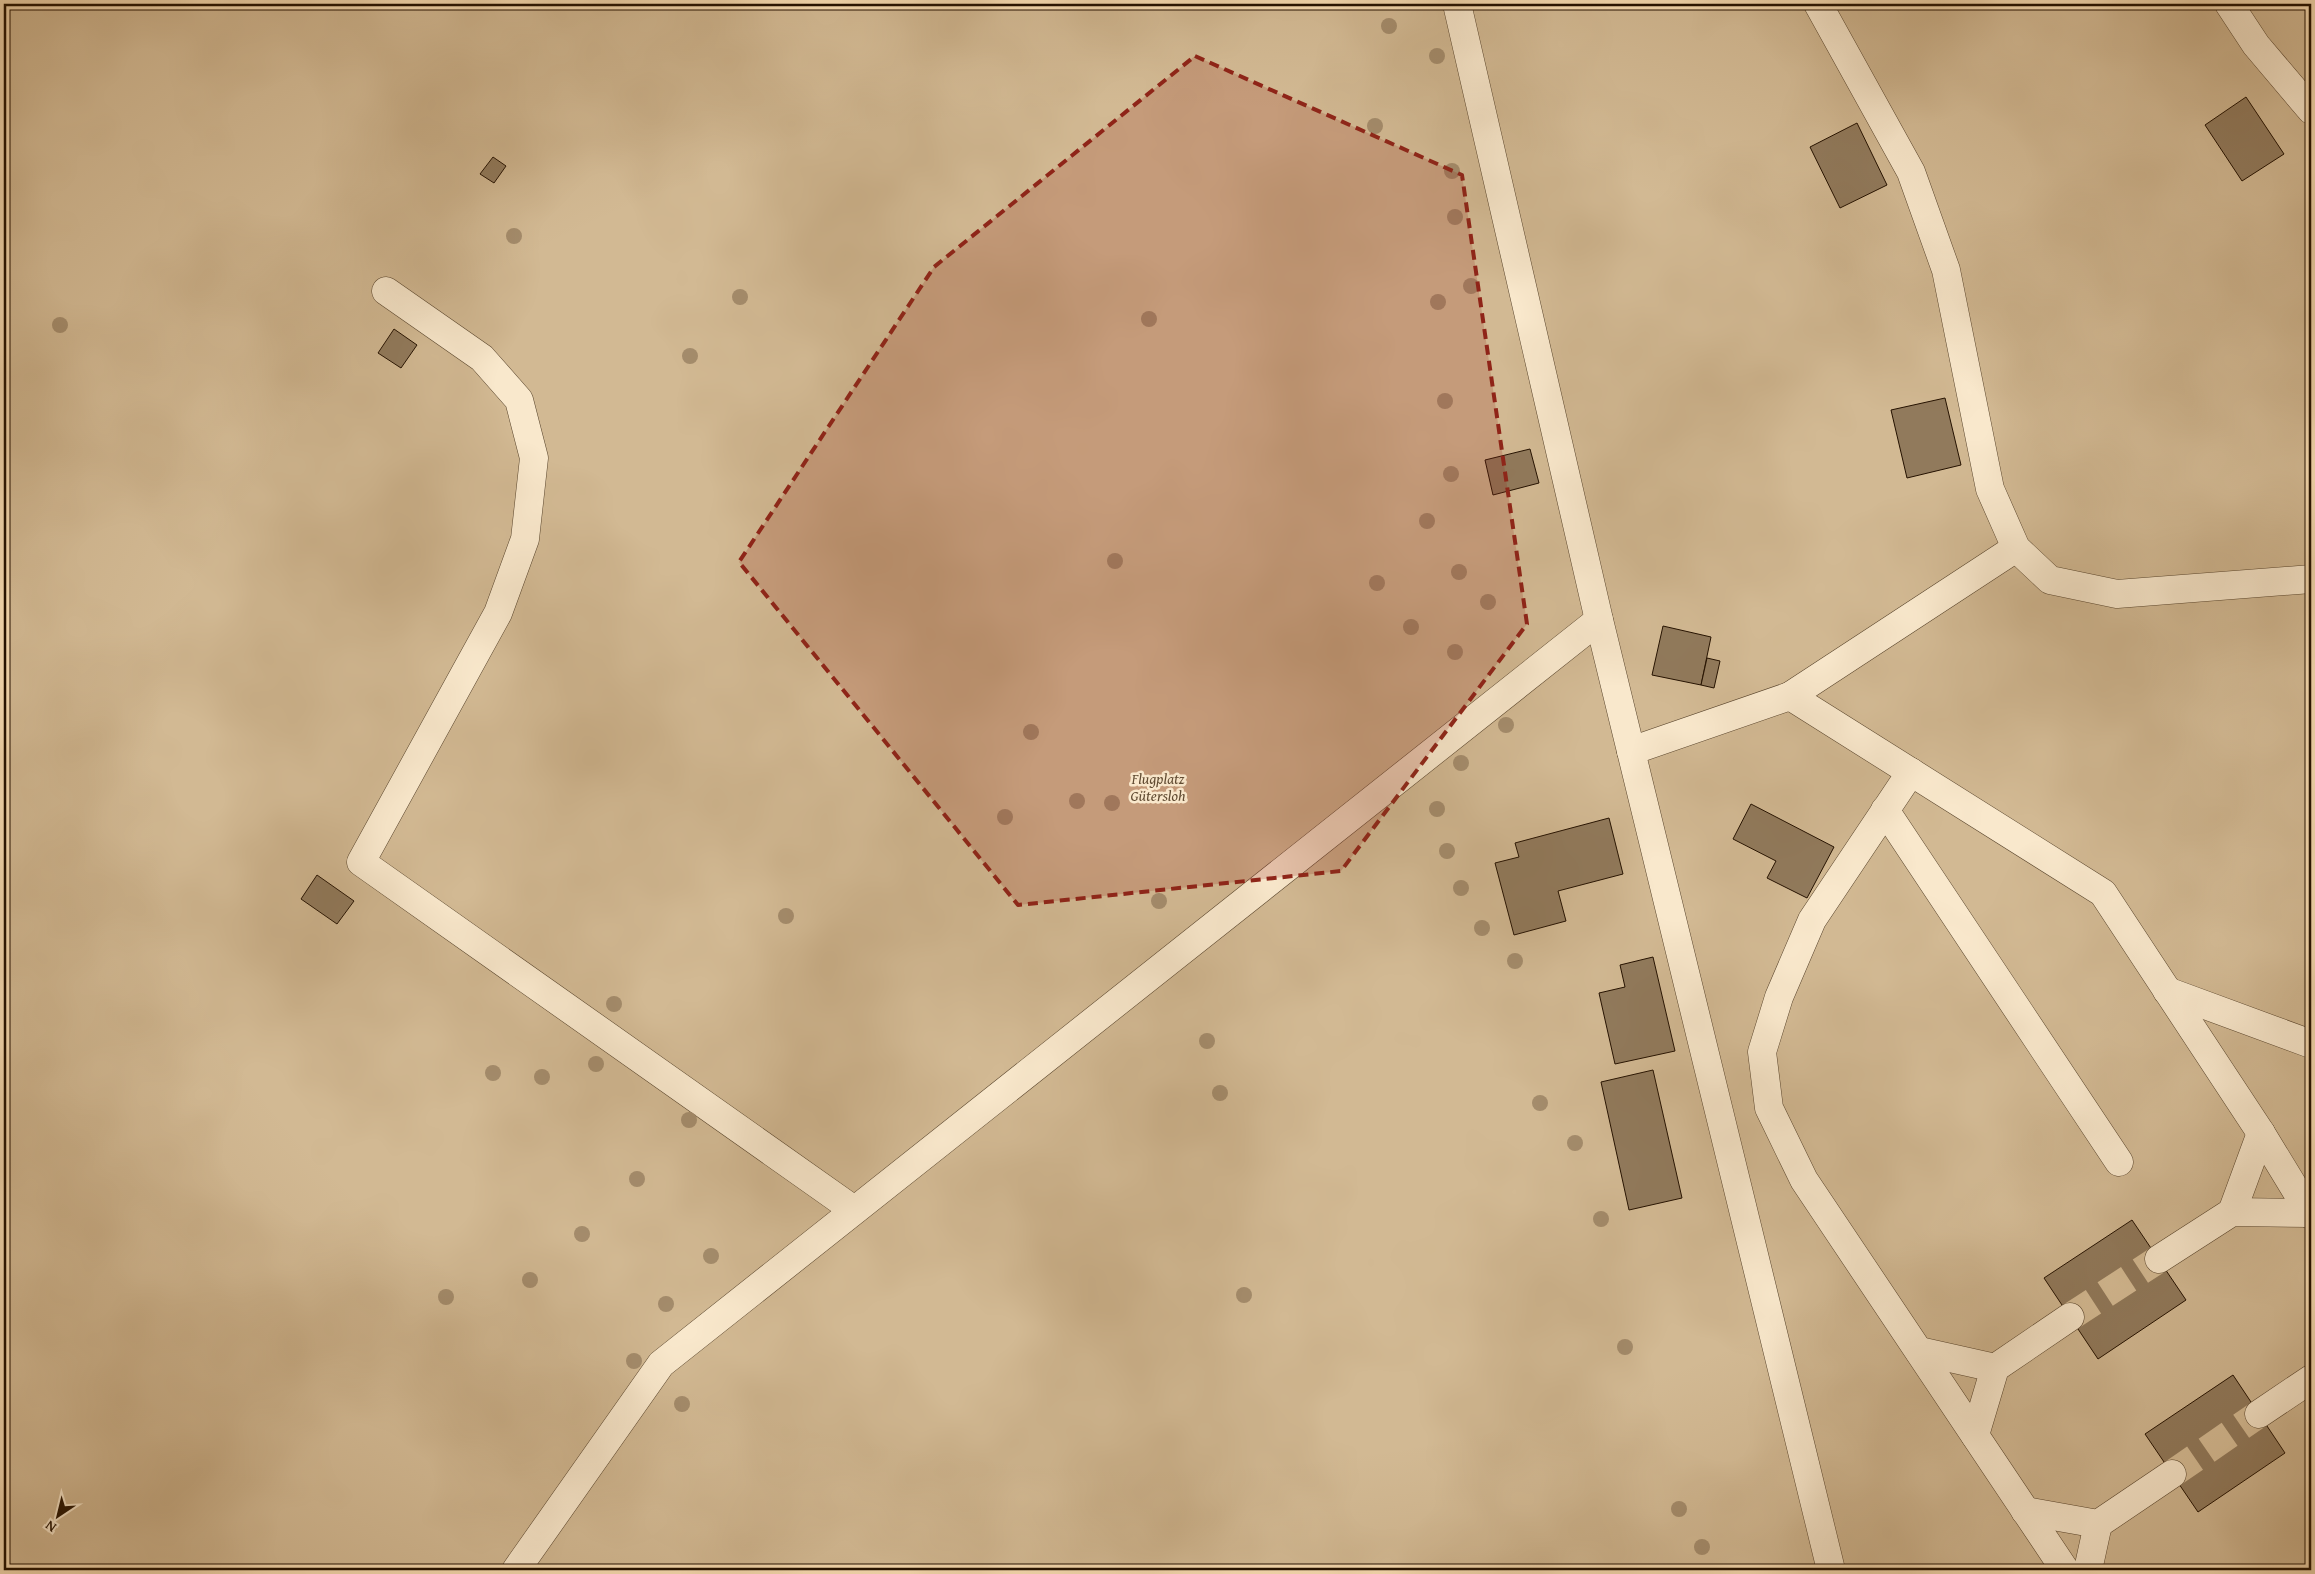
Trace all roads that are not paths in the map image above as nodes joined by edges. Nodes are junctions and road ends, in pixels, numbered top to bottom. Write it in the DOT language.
graph roads {
  1 [pos="1457,4"];
  2 [pos="1818,4"];
  3 [pos="2229,4"];
  4 [pos="2311,110"];
  5 [pos="386,291"];
  6 [pos="2016,548"];
  7 [pos="2311,579"];
  8 [pos="1598,620"];
  9 [pos="1790,696"];
  10 [pos="1630,751"];
  11 [pos="1911,772"];
  12 [pos="1885,810"];
  13 [pos="2167,991"];
  14 [pos="2311,1044"];
  15 [pos="2261,1133"];
  16 [pos="2119,1162"];
  17 [pos="854,1210"];
  18 [pos="2232,1212"];
  19 [pos="2311,1214"];
  20 [pos="2159,1259"];
  21 [pos="2070,1317"];
  22 [pos="1919,1351"];
  23 [pos="1996,1368"];
  24 [pos="2311,1379"];
  25 [pos="2259,1414"];
  26 [pos="1975,1435"];
  27 [pos="2172,1474"];
  28 [pos="2025,1511"];
  29 [pos="2098,1524"];
  30 [pos="516,1570"];
  31 [pos="1831,1570"];
  32 [pos="2065,1570"];
  33 [pos="2088,1570"];
  1 -- 8 [label="lane"];
  2 -- 6 [label="lane"];
  3 -- 4 [label="lane"];
  5 -- 17 [label="lane"];
  6 -- 7 [label="lane"];
  6 -- 9 [label="lane"];
  8 -- 10 [label="lane"];
  8 -- 17 [label="lane"];
  9 -- 10 [label="lane"];
  9 -- 11 [label="lane"];
  10 -- 31 [label="lane"];
  11 -- 12 [label="lane"];
  11 -- 13 [label="lane"];
  12 -- 16 [label="lane"];
  12 -- 22 [label="lane"];
  13 -- 14 [label="lane"];
  13 -- 15 [label="lane"];
  15 -- 18 [label="lane"];
  15 -- 19 [label="lane"];
  17 -- 30 [label="lane"];
  18 -- 19 [label="lane"];
  18 -- 20 [label="lane"];
  21 -- 23 [label="lane"];
  22 -- 23 [label="lane"];
  22 -- 26 [label="lane"];
  23 -- 26 [label="lane"];
  24 -- 25 [label="lane"];
  26 -- 28 [label="lane"];
  27 -- 29 [label="lane"];
  28 -- 29 [label="lane"];
  28 -- 32 [label="lane"];
  29 -- 33 [label="lane"];
}
